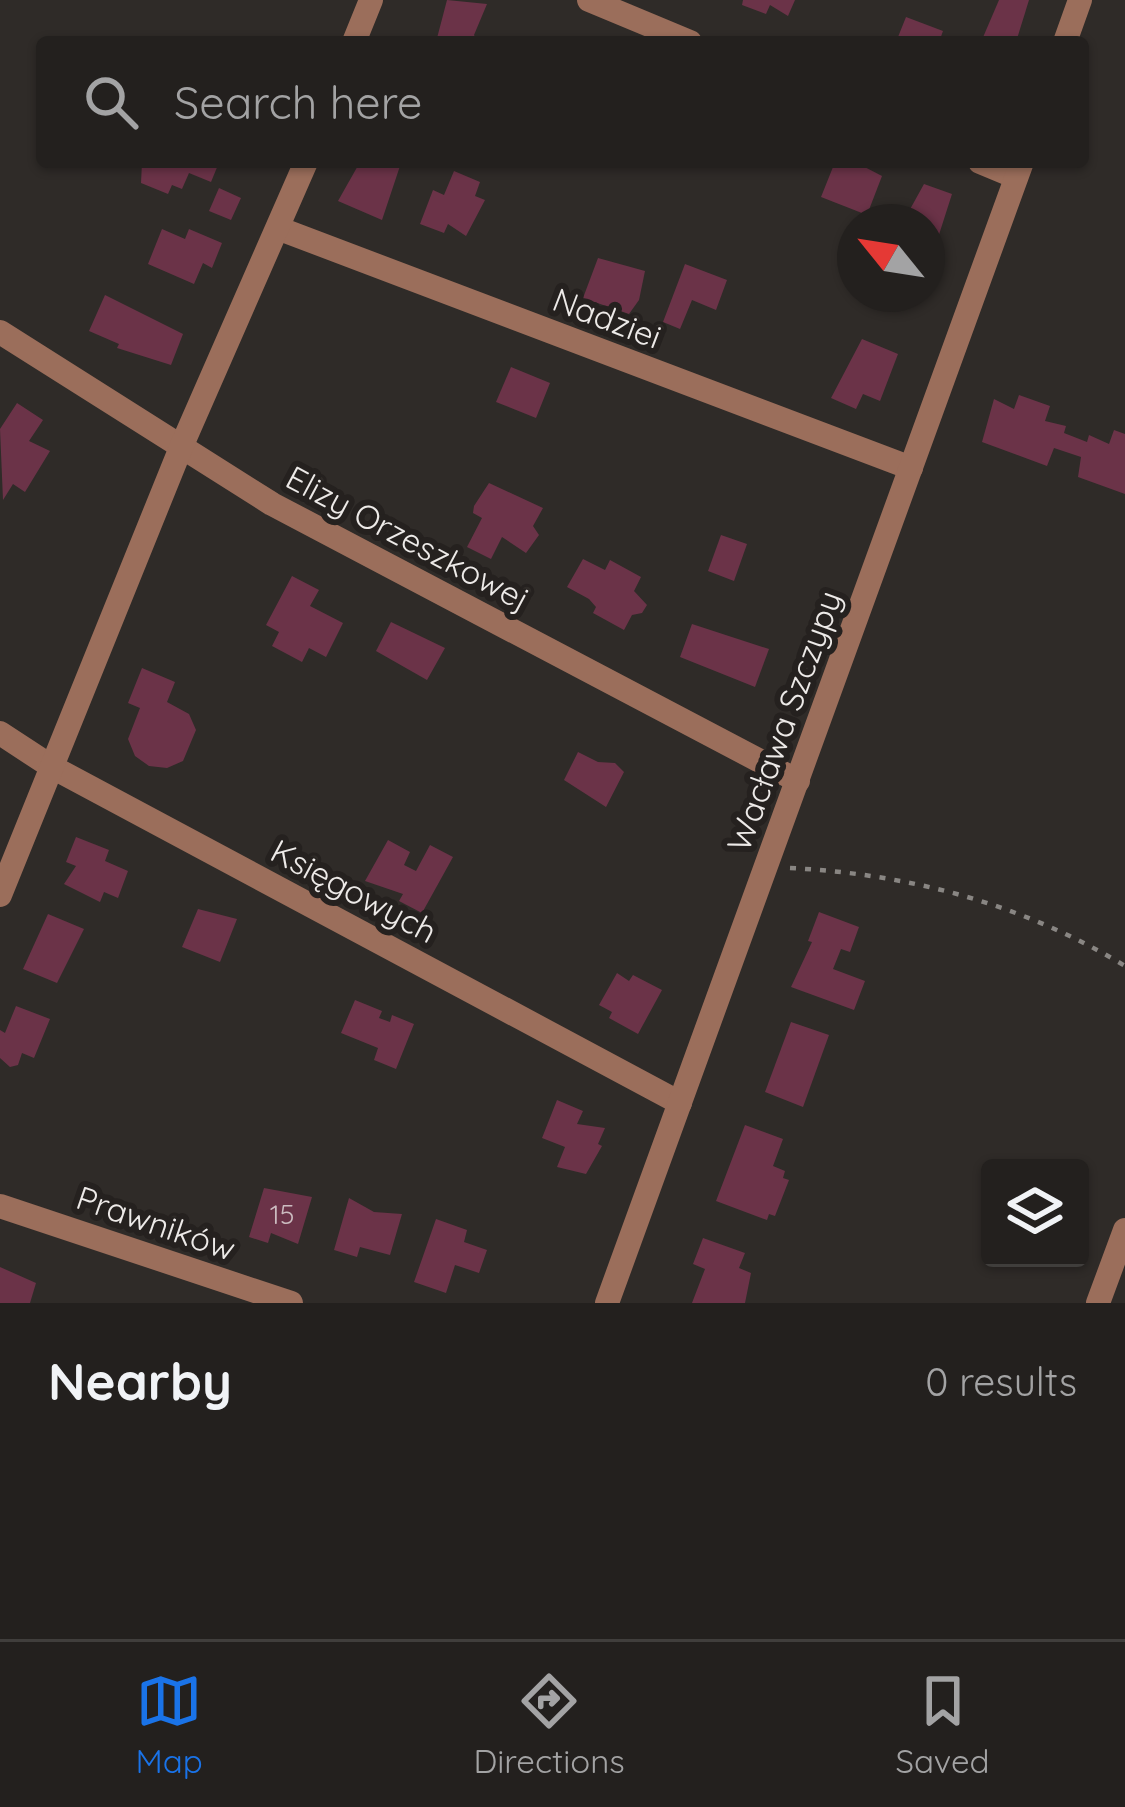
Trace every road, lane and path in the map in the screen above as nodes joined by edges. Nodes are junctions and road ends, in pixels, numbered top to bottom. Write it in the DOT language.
graph roads {
  1 [pos="371,0"];
  2 [pos="589,0"];
  3 [pos="1080,0"];
  4 [pos="356,36"];
  5 [pos="676,36"];
  6 [pos="1067,36"];
  7 [pos="304,168"];
  8 [pos="1019,170"];
  9 [pos="280,229"];
  10 [pos="0,332"];
  11 [pos="182,445"];
  12 [pos="911,468"];
  13 [pos="0,734"];
  14 [pos="52,767"];
  15 [pos="798,782"];
  16 [pos="766,866"];
  17 [pos="0,895"];
  18 [pos="1125,966"];
  19 [pos="680,1103"];
  20 [pos="0,1206"];
  21 [pos="1125,1230"];
  22 [pos="291,1303"];
  23 [pos="607,1303"];
  24 [pos="1098,1303"];
  1 -- 4 [label="street"];
  2 -- 5 [label="street"];
  3 -- 6 [label="street"];
  7 -- 9 [label="street"];
  8 -- 12 [label="street, Wacława Szczypy"];
  9 -- 11 [label="street"];
  9 -- 12 [label="street, Nadziei"];
  10 -- 11 [label="street, Elizy Orzeszkowej"];
  11 -- 14 [label="street"];
  11 -- 15 [label="street, Elizy Orzeszkowej"];
  12 -- 15 [label="street, Wacława Szczypy"];
  13 -- 14 [label="street, Księgowych"];
  14 -- 17 [label="street"];
  14 -- 19 [label="street, Księgowych"];
  15 -- 16 [label="street, Wacława Szczypy"];
  16 -- 18 [label="path"];
  16 -- 19 [label="street, Wacława Szczypy"];
  19 -- 23 [label="street, Wacława Szczypy"];
  20 -- 22 [label="street, Prawników"];
  21 -- 24 [label="street"];
}
